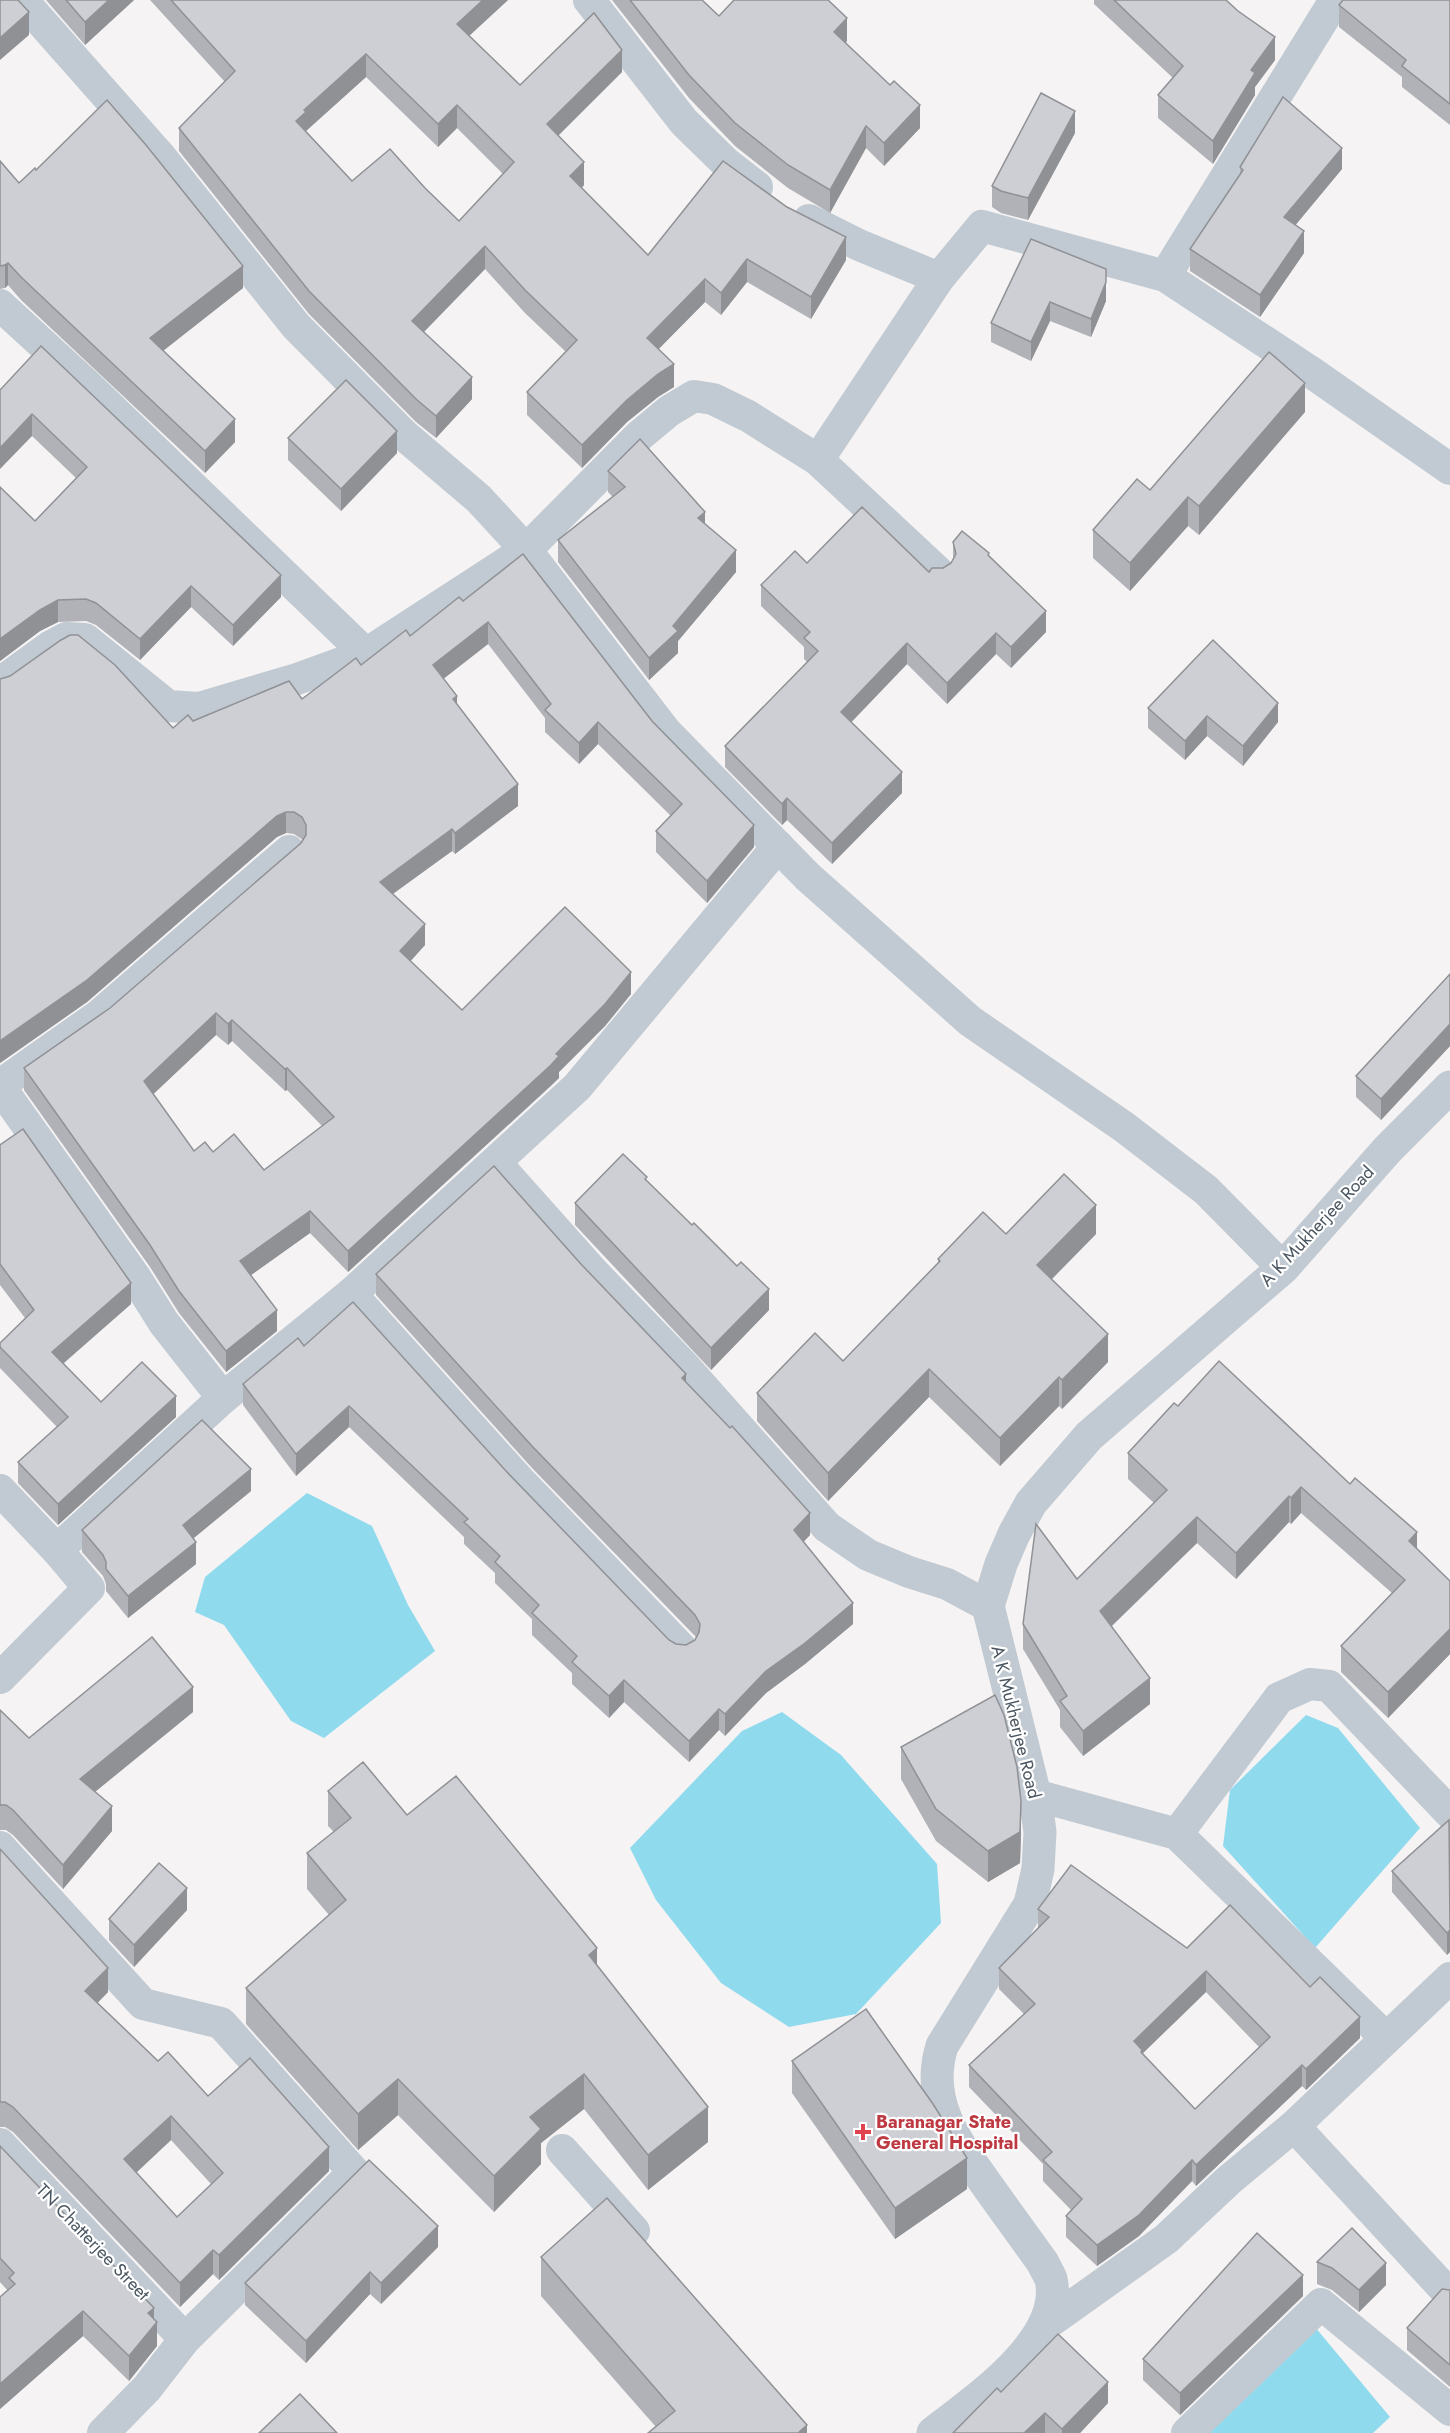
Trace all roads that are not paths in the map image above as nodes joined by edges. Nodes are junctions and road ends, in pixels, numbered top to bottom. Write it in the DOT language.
graph roads {
  1 [pos="22,0"];
  2 [pos="589,0"];
  3 [pos="1335,0"];
  4 [pos="1165,276"];
  5 [pos="939,278"];
  6 [pos="0,305"];
  7 [pos="818,460"];
  8 [pos="1450,469"];
  9 [pos="526,550"];
  10 [pos="938,572"];
  11 [pos="366,654"];
  12 [pos="6,671"];
  13 [pos="778,846"];
  14 [pos="288,851"];
  15 [pos="0,1086"];
  16 [pos="1450,1087"];
  17 [pos="496,1163"];
  18 [pos="1283,1269"];
  19 [pos="351,1294"];
  20 [pos="223,1398"];
  21 [pos="0,1490"];
  22 [pos="57,1550"];
  23 [pos="988,1606"];
  24 [pos="682,1649"];
  25 [pos="0,1678"];
  26 [pos="1035,1795"];
  27 [pos="1450,1813"];
  28 [pos="1177,1834"];
  29 [pos="0,1847"];
  30 [pos="1450,1978"];
  31 [pos="1385,2037"];
  32 [pos="1294,2126"];
  33 [pos="0,2144"];
  34 [pos="562,2150"];
  35 [pos="655,2256"];
  36 [pos="1450,2295"];
  37 [pos="1044,2326"];
  38 [pos="185,2339"];
  39 [pos="1450,2410"];
  40 [pos="103,2433"];
  41 [pos="933,2433"];
  42 [pos="1187,2433"];
  1 -- 9 [label="street"];
  2 -- 5 [label="street"];
  3 -- 4 [label="street"];
  4 -- 5 [label="street"];
  4 -- 8 [label="street"];
  5 -- 7 [label="street"];
  6 -- 11 [label="street"];
  7 -- 9 [label="street"];
  7 -- 10 [label="street"];
  9 -- 11 [label="street"];
  9 -- 13 [label="street"];
  11 -- 12 [label="street"];
  13 -- 17 [label="street"];
  13 -- 18 [label="street"];
  14 -- 15 [label="street"];
  15 -- 20 [label="street"];
  16 -- 18 [label="street, A K Mukherjee Road"];
  17 -- 19 [label="street"];
  17 -- 23 [label="street"];
  18 -- 23 [label="street, A K Mukherjee Road"];
  19 -- 20 [label="street"];
  19 -- 24 [label="street"];
  20 -- 22 [label="street"];
  21 -- 22 [label="street"];
  22 -- 25 [label="street"];
  23 -- 26 [label="street, A K Mukherjee Road"];
  26 -- 28 [label="street"];
  26 -- 37 [label="street, A K Mukherjee Road"];
  27 -- 28 [label="street"];
  28 -- 31 [label="street"];
  29 -- 38 [label="street"];
  30 -- 31 [label="street"];
  31 -- 32 [label="street"];
  32 -- 36 [label="street"];
  32 -- 37 [label="street"];
  33 -- 38 [label="street, TN Chatterjee Street"];
  34 -- 35 [label="street"];
  37 -- 41 [label="street, A K Mukherjee Road"];
  38 -- 40 [label="street"];
  39 -- 42 [label="street"];
}
